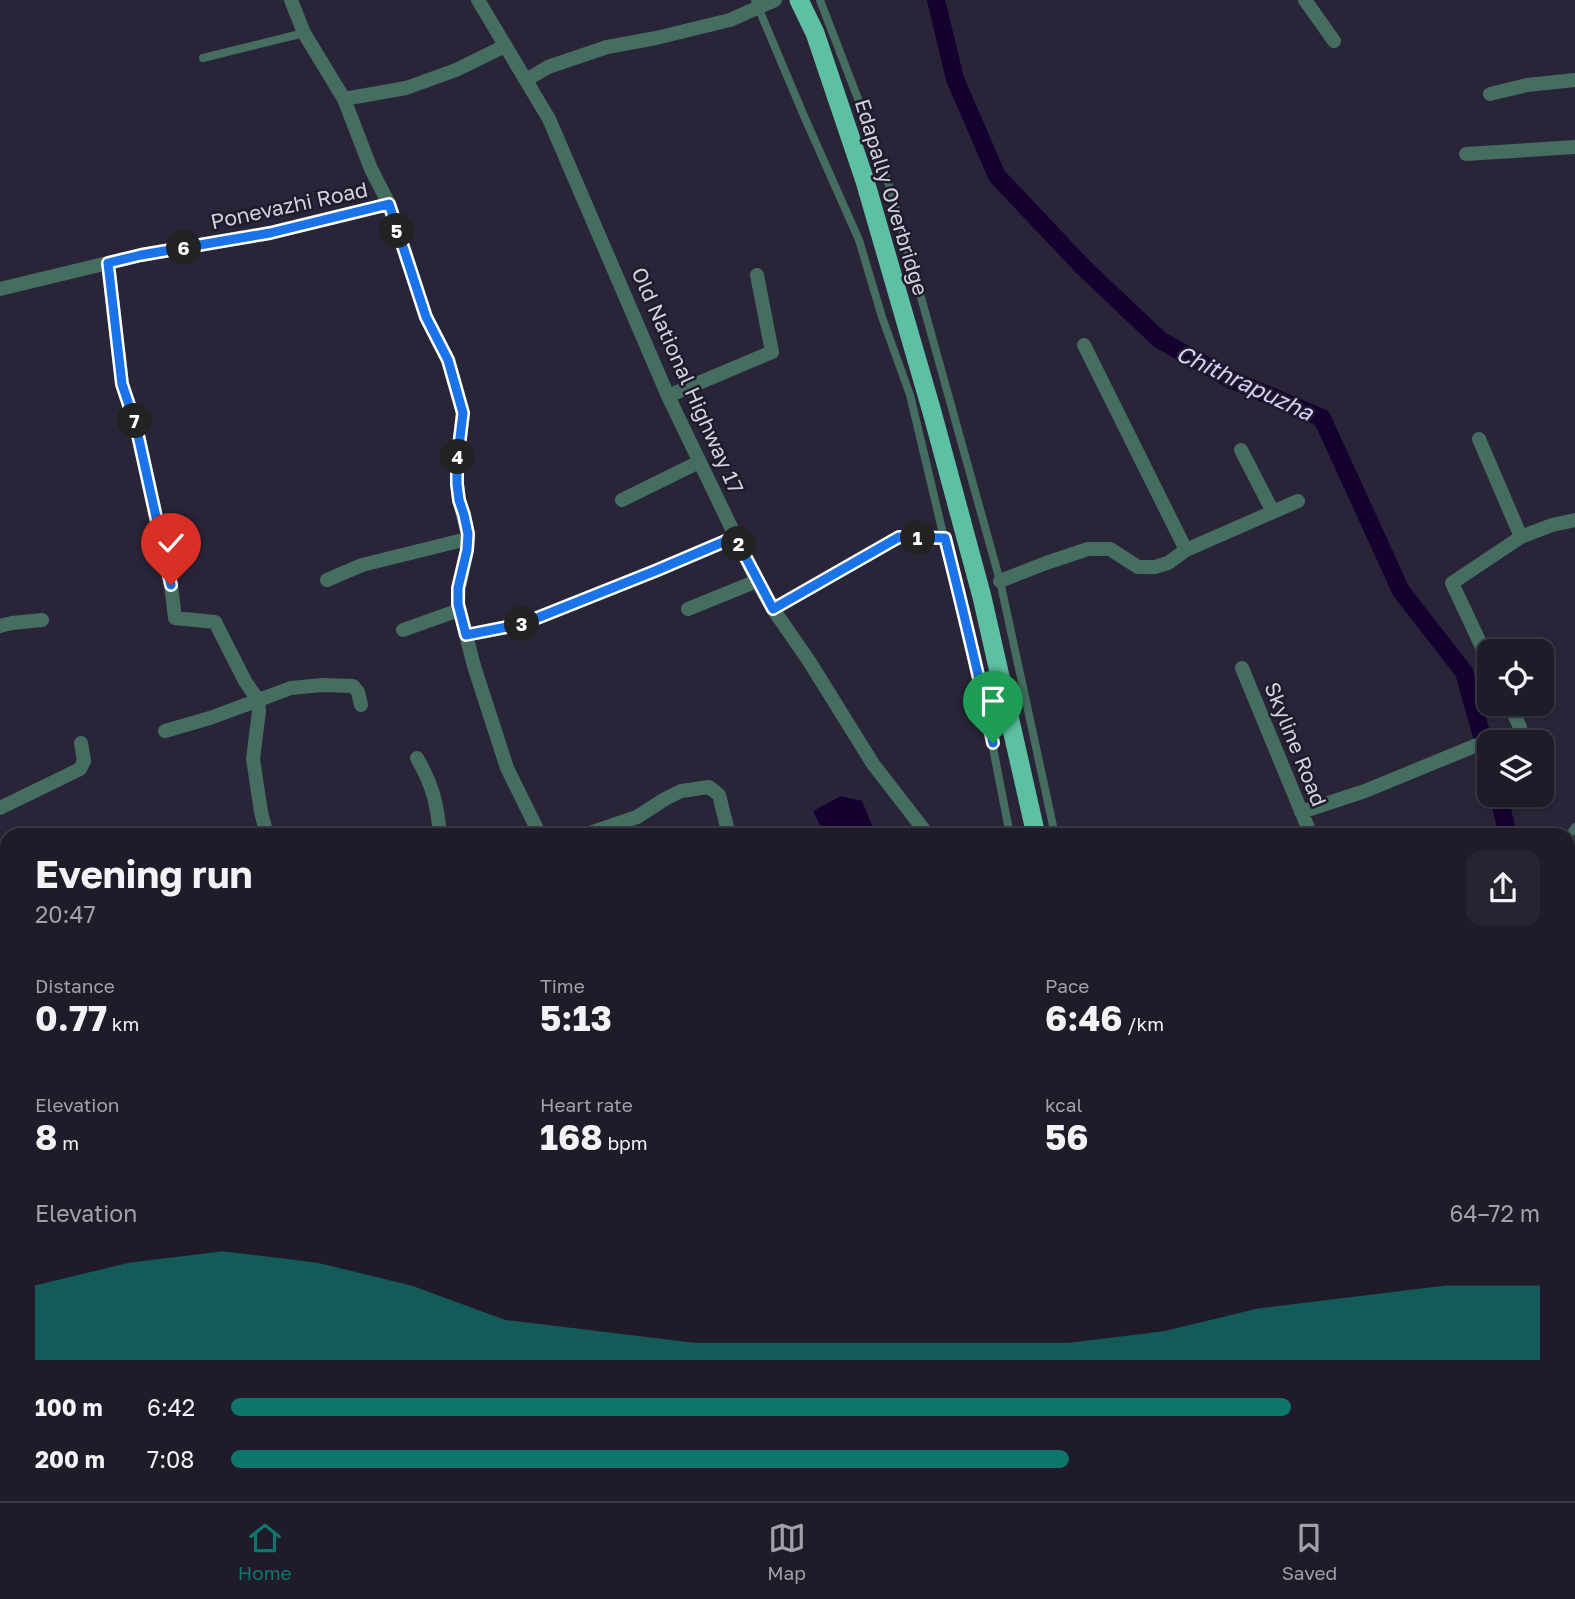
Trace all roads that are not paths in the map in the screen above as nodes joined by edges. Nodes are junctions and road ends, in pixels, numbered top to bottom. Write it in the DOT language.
graph roads {
  1 [pos="291,0"];
  2 [pos="478,0"];
  3 [pos="775,0"];
  4 [pos="799,0"];
  5 [pos="820,0"];
  6 [pos="1305,0"];
  7 [pos="757,4"];
  8 [pos="304,33"];
  9 [pos="1334,41"];
  10 [pos="505,46"];
  11 [pos="204,58"];
  12 [pos="526,80"];
  13 [pos="1575,80"];
  14 [pos="1490,94"];
  15 [pos="344,99"];
  16 [pos="1575,147"];
  17 [pos="1466,154"];
  18 [pos="389,204"];
  19 [pos="108,263"];
  20 [pos="757,275"];
  21 [pos="0,289"];
  22 [pos="1083,345"];
  23 [pos="668,396"];
  24 [pos="1479,439"];
  25 [pos="1241,450"];
  26 [pos="699,462"];
  27 [pos="622,500"];
  28 [pos="1298,501"];
  29 [pos="1273,512"];
  30 [pos="1575,520"];
  31 [pos="735,537"];
  32 [pos="1521,537"];
  33 [pos="467,538"];
  34 [pos="945,538"];
  35 [pos="1186,550"];
  36 [pos="327,580"];
  37 [pos="757,581"];
  38 [pos="1000,582"];
  39 [pos="688,609"];
  40 [pos="773,609"];
  41 [pos="459,610"];
  42 [pos="42,620"];
  43 [pos="0,626"];
  44 [pos="403,631"];
  45 [pos="466,635"];
  46 [pos="1478,639"];
  47 [pos="1242,668"];
  48 [pos="258,700"];
  49 [pos="361,705"];
  50 [pos="1515,716"];
  51 [pos="1520,727"];
  52 [pos="165,731"];
  53 [pos="80,743"];
  54 [pos="1477,745"];
  55 [pos="417,758"];
  56 [pos="0,808"];
  57 [pos="1301,812"];
  58 [pos="265,828"];
  59 [pos="439,828"];
  60 [pos="537,828"];
  61 [pos="605,828"];
  62 [pos="727,828"];
  63 [pos="923,828"];
  64 [pos="1009,828"];
  65 [pos="1034,828"];
  66 [pos="1053,828"];
  67 [pos="1308,828"];
  1 -- 8 [label="street, Ponevazhi Road"];
  2 -- 10 [label="street, Old National Highway 17"];
  3 -- 7 [label="street"];
  4 -- 65 [label="highway, Edapally Overbridge"];
  5 -- 38 [label="lane"];
  6 -- 9 [label="street"];
  7 -- 12 [label="street"];
  7 -- 34 [label="lane"];
  8 -- 11 [label="lane"];
  8 -- 15 [label="street, Ponevazhi Road"];
  10 -- 12 [label="street, Old National Highway 17"];
  10 -- 15 [label="street"];
  12 -- 23 [label="street, Old National Highway 17"];
  13 -- 14 [label="street"];
  15 -- 18 [label="street, Ponevazhi Road"];
  16 -- 17 [label="street"];
  18 -- 19 [label="street, Ponevazhi Road"];
  18 -- 33 [label="street"];
  19 -- 21 [label="street, Ponevazhi Road"];
  19 -- 48 [label="street"];
  20 -- 23 [label="street"];
  22 -- 35 [label="street"];
  23 -- 26 [label="street, Old National Highway 17"];
  24 -- 32 [label="street"];
  25 -- 29 [label="street"];
  26 -- 27 [label="street"];
  26 -- 31 [label="street, Old National Highway 17"];
  28 -- 29 [label="street"];
  29 -- 35 [label="street"];
  30 -- 32 [label="street"];
  31 -- 37 [label="street, Old National Highway 17"];
  31 -- 45 [label="street"];
  32 -- 46 [label="street"];
  33 -- 36 [label="street"];
  33 -- 41 [label="street"];
  34 -- 40 [label="street"];
  34 -- 64 [label="lane"];
  35 -- 38 [label="street"];
  37 -- 39 [label="street"];
  37 -- 40 [label="street, Old National Highway 17"];
  38 -- 66 [label="lane"];
  40 -- 63 [label="street, Old National Highway 17"];
  41 -- 44 [label="street"];
  41 -- 45 [label="street"];
  42 -- 43 [label="street"];
  45 -- 60 [label="street"];
  47 -- 57 [label="street, Skyline Road"];
  48 -- 49 [label="street"];
  48 -- 52 [label="street"];
  48 -- 58 [label="street"];
  50 -- 51 [label="street"];
  53 -- 56 [label="street"];
  54 -- 57 [label="street"];
  55 -- 59 [label="street"];
  57 -- 67 [label="street, Skyline Road"];
  61 -- 62 [label="street"];
}
